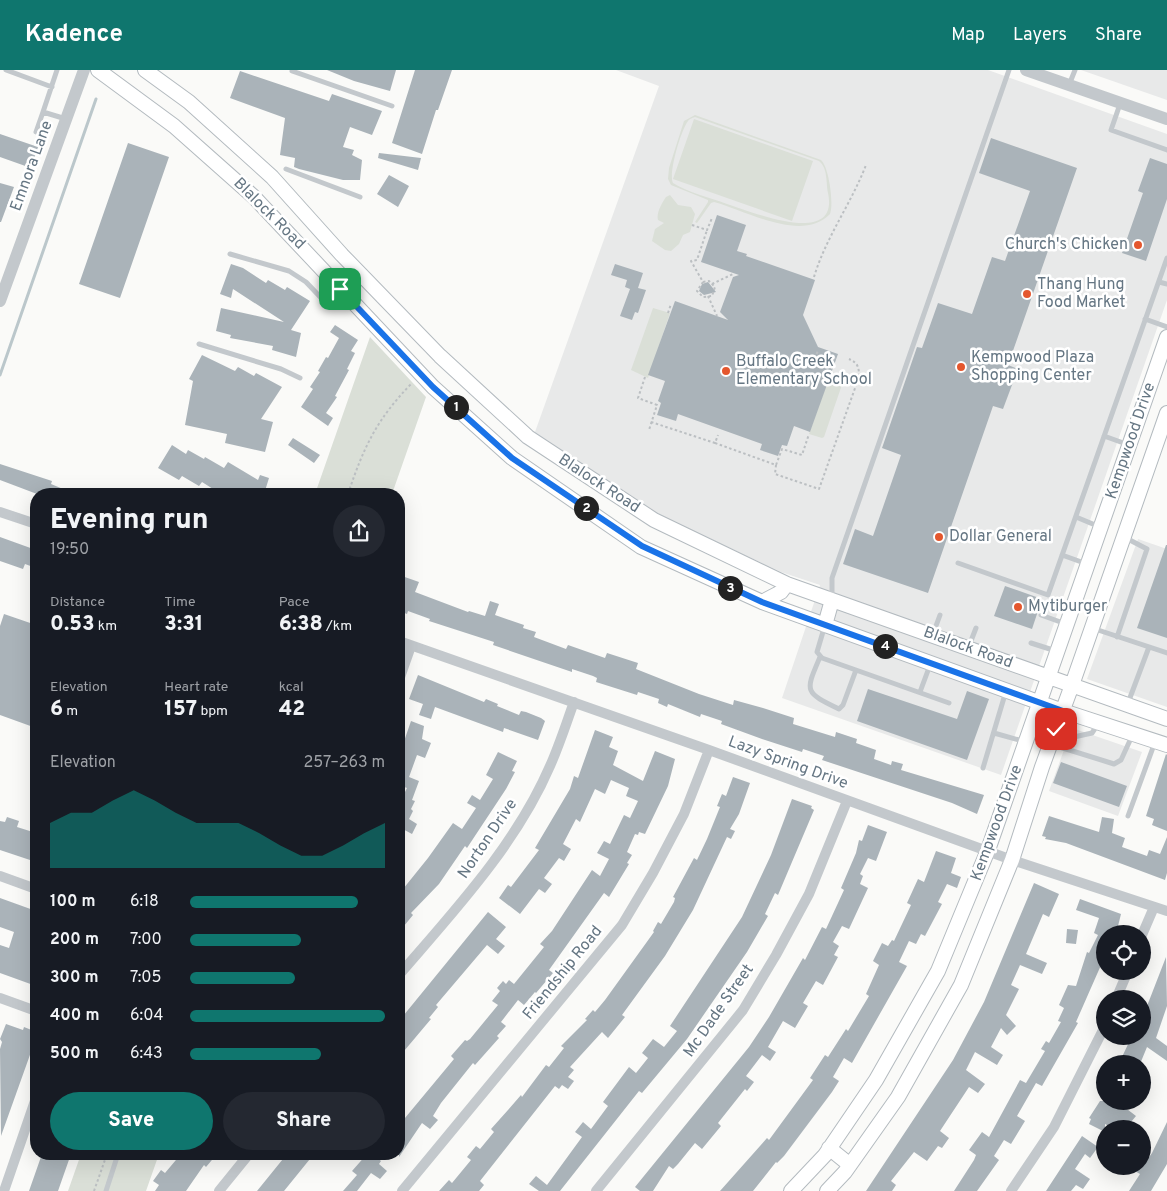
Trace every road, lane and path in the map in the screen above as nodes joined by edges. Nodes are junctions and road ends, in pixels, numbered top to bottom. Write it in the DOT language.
graph roads {
  1 [pos="9,70"];
  2 [pos="57,70"];
  3 [pos="84,70"];
  4 [pos="98,70"];
  5 [pos="145,70"];
  6 [pos="1008,70"];
  7 [pos="1026,70"];
  8 [pos="1075,70"];
  9 [pos="292,71"];
  10 [pos="1048,74"];
  11 [pos="1069,86"];
  12 [pos="52,87"];
  13 [pos="1120,104"];
  14 [pos="392,106"];
  15 [pos="43,112"];
  16 [pos="1167,119"];
  17 [pos="66,120"];
  18 [pos="36,132"];
  19 [pos="1166,148"];
  20 [pos="866,164"];
  21 [pos="286,169"];
  22 [pos="360,197"];
  23 [pos="712,218"];
  24 [pos="694,224"];
  25 [pos="708,230"];
  26 [pos="230,254"];
  27 [pos="1167,258"];
  28 [pos="734,274"];
  29 [pos="4,277"];
  30 [pos="814,277"];
  31 [pos="703,282"];
  32 [pos="1158,282"];
  33 [pos="712,284"];
  34 [pos="1167,284"];
  35 [pos="708,296"];
  36 [pos="0,301"];
  37 [pos="325,302"];
  38 [pos="671,304"];
  39 [pos="668,313"];
  40 [pos="716,316"];
  41 [pos="1145,319"];
  42 [pos="1167,327"];
  43 [pos="1167,337"];
  44 [pos="199,344"];
  45 [pos="818,351"];
  46 [pos="835,357"];
  47 [pos="848,359"];
  48 [pos="812,363"];
  49 [pos="831,369"];
  50 [pos="645,377"];
  51 [pos="300,378"];
  52 [pos="414,381"];
  53 [pos="1167,413"];
  54 [pos="651,422"];
  55 [pos="649,430"];
  56 [pos="809,434"];
  57 [pos="718,435"];
  58 [pos="1104,436"];
  59 [pos="714,443"];
  60 [pos="1130,445"];
  61 [pos="776,465"];
  62 [pos="350,488"];
  63 [pos="0,512"];
  64 [pos="1076,517"];
  65 [pos="30,522"];
  66 [pos="1101,528"];
  67 [pos="1124,537"];
  68 [pos="1062,555"];
  69 [pos="958,563"];
  70 [pos="1088,565"];
  71 [pos="786,584"];
  72 [pos="832,600"];
  73 [pos="762,602"];
  74 [pos="940,615"];
  75 [pos="1041,615"];
  76 [pos="1068,624"];
  77 [pos="825,625"];
  78 [pos="976,628"];
  79 [pos="1092,628"];
  80 [pos="932,635"];
  81 [pos="1117,637"];
  82 [pos="1031,642"];
  83 [pos="405,644"];
  84 [pos="411,646"];
  85 [pos="1149,647"];
  86 [pos="969,648"];
  87 [pos="1058,652"];
  88 [pos="1167,653"];
  89 [pos="820,657"];
  90 [pos="405,663"];
  91 [pos="931,663"];
  92 [pos="856,670"];
  93 [pos="1049,677"];
  94 [pos="1072,685"];
  95 [pos="1006,690"];
  96 [pos="920,692"];
  97 [pos="574,702"];
  98 [pos="1040,702"];
  99 [pos="949,703"];
  100 [pos="1127,704"];
  101 [pos="1063,711"];
  102 [pos="1167,719"];
  103 [pos="1099,722"];
  104 [pos="994,733"];
  105 [pos="1133,734"];
  106 [pos="1026,742"];
  107 [pos="1161,743"];
  108 [pos="1050,744"];
  109 [pos="1067,749"];
  110 [pos="709,750"];
  111 [pos="983,768"];
  112 [pos="847,801"];
  113 [pos="1128,816"];
  114 [pos="988,850"];
  115 [pos="1012,860"];
  116 [pos="0,876"];
  117 [pos="30,887"];
  118 [pos="1154,907"];
  119 [pos="1167,911"];
  120 [pos="1146,925"];
  121 [pos="405,968"];
  122 [pos="0,998"];
  123 [pos="30,1009"];
  124 [pos="1096,1044"];
  125 [pos="30,1115"];
  126 [pos="830,1148"];
  127 [pos="105,1160"];
  128 [pos="116,1160"];
  129 [pos="244,1160"];
  130 [pos="850,1165"];
  131 [pos="4,1191"];
  132 [pos="94,1191"];
  133 [pos="106,1191"];
  134 [pos="219,1191"];
  135 [pos="402,1191"];
  136 [pos="596,1191"];
  137 [pos="791,1191"];
  138 [pos="827,1191"];
  139 [pos="1011,1191"];
  1 -- 12 [label="lane"];
  2 -- 12 [label="lane"];
  3 -- 17 [label="street, Emnora Lane"];
  4 -- 73 [label="main road, Blalock Road"];
  5 -- 71 [label="main road, Blalock Road"];
  6 -- 72 [label="lane"];
  7 -- 10 [label="street"];
  8 -- 11 [label="lane"];
  9 -- 14 [label="lane"];
  10 -- 11 [label="street"];
  11 -- 13 [label="street"];
  12 -- 15 [label="lane"];
  13 -- 16 [label="street"];
  13 -- 19 [label="lane"];
  15 -- 17 [label="lane"];
  15 -- 18 [label="lane"];
  17 -- 29 [label="street, Emnora Lane"];
  20 -- 30 [label="path"];
  21 -- 22 [label="lane"];
  23 -- 25 [label="path"];
  24 -- 25 [label="path"];
  25 -- 31 [label="path"];
  26 -- 37 [label="lane"];
  27 -- 32 [label="lane"];
  28 -- 33 [label="path"];
  29 -- 36 [label="street, Emnora Lane"];
  31 -- 33 [label="path"];
  31 -- 35 [label="path"];
  32 -- 34 [label="lane"];
  32 -- 41 [label="lane"];
  33 -- 35 [label="path"];
  35 -- 40 [label="path"];
  38 -- 39 [label="path"];
  41 -- 42 [label="lane"];
  41 -- 58 [label="lane"];
  43 -- 60 [label="main road, Kempwood Drive"];
  44 -- 51 [label="lane"];
  45 -- 48 [label="path"];
  46 -- 49 [label="path"];
  47 -- 61 [label="path"];
  50 -- 54 [label="path"];
  52 -- 62 [label="path"];
  53 -- 67 [label="main road, Kempwood Drive"];
  54 -- 55 [label="path"];
  54 -- 59 [label="path"];
  56 -- 61 [label="path"];
  57 -- 59 [label="path"];
  58 -- 60 [label="lane"];
  58 -- 64 [label="lane"];
  59 -- 61 [label="path"];
  60 -- 66 [label="main road, Kempwood Drive"];
  63 -- 65 [label="street"];
  64 -- 66 [label="lane"];
  64 -- 68 [label="lane"];
  66 -- 67 [label="main road"];
  66 -- 70 [label="main road, Kempwood Drive"];
  67 -- 79 [label="main road, Kempwood Drive"];
  67 -- 81 [label="lane"];
  68 -- 69 [label="lane"];
  68 -- 70 [label="lane"];
  70 -- 76 [label="main road, Kempwood Drive"];
  71 -- 72 [label="main road, Blalock Road"];
  71 -- 73 [label="main road"];
  72 -- 77 [label="main road"];
  72 -- 80 [label="main road, Blalock Road"];
  73 -- 77 [label="main road, Blalock Road"];
  74 -- 80 [label="lane"];
  75 -- 76 [label="lane"];
  76 -- 87 [label="main road, Kempwood Drive"];
  77 -- 89 [label="lane"];
  77 -- 91 [label="main road, Blalock Road"];
  78 -- 86 [label="lane"];
  79 -- 81 [label="lane"];
  79 -- 94 [label="main road, Kempwood Drive"];
  80 -- 86 [label="main road, Blalock Road"];
  81 -- 85 [label="lane"];
  82 -- 87 [label="lane"];
  83 -- 84 [label="street, Lazy Spring Drive"];
  84 -- 90 [label="street"];
  84 -- 97 [label="street, Lazy Spring Drive"];
  85 -- 88 [label="lane"];
  85 -- 100 [label="lane"];
  86 -- 93 [label="main road, Blalock Road"];
  87 -- 93 [label="main road, Kempwood Drive"];
  89 -- 92 [label="lane"];
  89 -- 92 [label="lane"];
  91 -- 95 [label="main road, Blalock Road"];
  91 -- 96 [label="lane"];
  92 -- 96 [label="lane"];
  93 -- 94 [label="main road, Blalock Road"];
  93 -- 98 [label="main road, Kempwood Drive"];
  94 -- 100 [label="main road, Blalock Road"];
  94 -- 101 [label="main road, Kempwood Drive"];
  95 -- 98 [label="main road, Blalock Road"];
  95 -- 104 [label="lane"];
  96 -- 99 [label="lane"];
  97 -- 110 [label="street, Lazy Spring Drive"];
  97 -- 121 [label="street, Norton Drive"];
  98 -- 101 [label="main road, Blalock Road"];
  98 -- 106 [label="main road, Kempwood Drive"];
  100 -- 102 [label="main road, Blalock Road"];
  101 -- 103 [label="main road, Blalock Road"];
  101 -- 108 [label="main road, Kempwood Drive"];
  103 -- 105 [label="main road, Blalock Road"];
  103 -- 109 [label="lane"];
  104 -- 106 [label="lane"];
  104 -- 111 [label="lane"];
  105 -- 107 [label="main road, Blalock Road"];
  105 -- 109 [label="lane"];
  106 -- 114 [label="main road, Kempwood Drive"];
  107 -- 113 [label="lane"];
  108 -- 109 [label="lane"];
  108 -- 115 [label="main road, Kempwood Drive"];
  110 -- 112 [label="street, Lazy Spring Drive"];
  110 -- 135 [label="street, Friendship Road"];
  112 -- 114 [label="street, Lazy Spring Drive"];
  112 -- 136 [label="street, Mc Dade Street"];
  114 -- 115 [label="street, Lazy Spring Drive"];
  114 -- 126 [label="main road, Kempwood Drive"];
  115 -- 118 [label="street, Lazy Spring Drive"];
  115 -- 130 [label="main road, Kempwood Drive"];
  116 -- 117 [label="street"];
  118 -- 119 [label="street, Lazy Spring Drive"];
  118 -- 120 [label="street"];
  122 -- 123 [label="street"];
  124 -- 139 [label="street"];
  125 -- 131 [label="street"];
  126 -- 130 [label="main road"];
  126 -- 137 [label="main road, Kempwood Drive"];
  127 -- 132 [label="path"];
  128 -- 133 [label="lane"];
  129 -- 134 [label="street"];
  130 -- 138 [label="main road, Kempwood Drive"];
}
